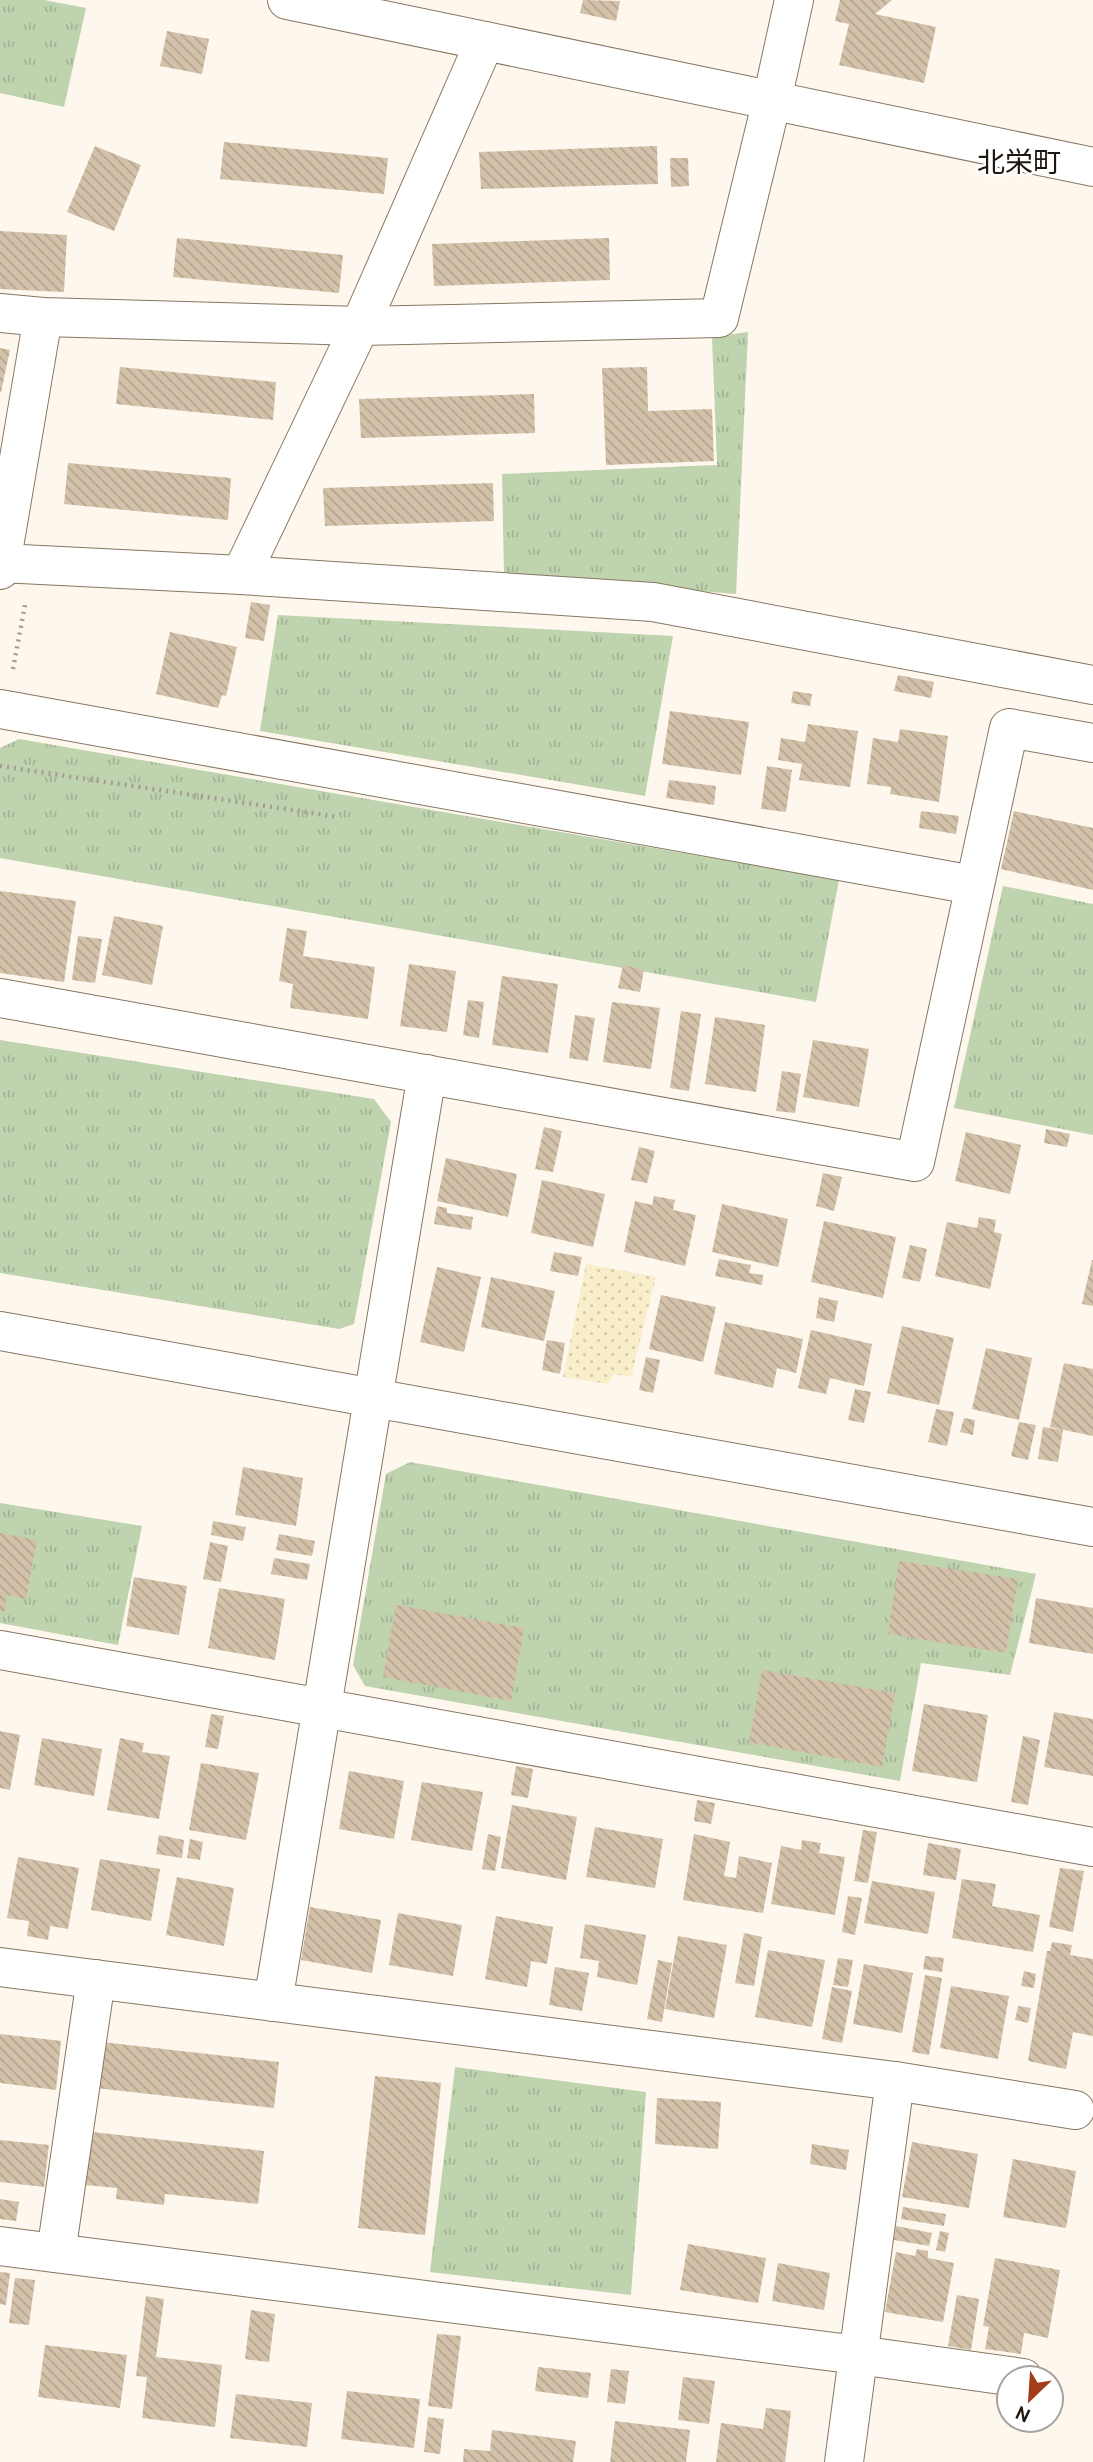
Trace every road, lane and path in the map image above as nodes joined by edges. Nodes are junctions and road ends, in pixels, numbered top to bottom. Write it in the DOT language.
graph roads {
  1 [pos="287,0"];
  2 [pos="794,0"];
  3 [pos="348,6"];
  4 [pos="485,41"];
  5 [pos="772,100"];
  6 [pos="1093,167"];
  7 [pos="0,313"];
  8 [pos="43,317"];
  9 [pos="360,326"];
  10 [pos="1,566"];
  11 [pos="241,575"];
  12 [pos="1093,685"];
  13 [pos="0,709"];
  14 [pos="1093,743"];
  15 [pos="973,885"];
  16 [pos="0,998"];
  17 [pos="427,1074"];
  18 [pos="0,1331"];
  19 [pos="374,1398"];
  20 [pos="1093,1528"];
  21 [pos="0,1650"];
  22 [pos="322,1707"];
  23 [pos="1093,1847"];
  24 [pos="0,1966"];
  25 [pos="96,1979"];
  26 [pos="273,2002"];
  27 [pos="895,2081"];
  28 [pos="1075,2110"];
  29 [pos="0,2246"];
  30 [pos="56,2253"];
  31 [pos="858,2355"];
  32 [pos="995,2374"];
  33 [pos="844,2462"];
  1 -- 3 [label="street"];
  2 -- 5 [label="street"];
  3 -- 4 [label="street"];
  4 -- 5 [label="street"];
  4 -- 9 [label="street"];
  5 -- 6 [label="street"];
  5 -- 9 [label="street"];
  7 -- 8 [label="street"];
  8 -- 9 [label="street"];
  8 -- 10 [label="street"];
  9 -- 11 [label="street"];
  10 -- 11 [label="street"];
  11 -- 12 [label="street"];
  13 -- 15 [label="street"];
  14 -- 15 [label="street"];
  15 -- 17 [label="street"];
  16 -- 17 [label="street"];
  17 -- 19 [label="street"];
  18 -- 19 [label="street"];
  19 -- 20 [label="street"];
  19 -- 22 [label="street"];
  21 -- 22 [label="street"];
  22 -- 23 [label="street"];
  22 -- 26 [label="street"];
  24 -- 25 [label="street"];
  25 -- 26 [label="street"];
  25 -- 30 [label="street"];
  26 -- 27 [label="street"];
  27 -- 28 [label="street"];
  27 -- 31 [label="street"];
  29 -- 30 [label="street"];
  30 -- 31 [label="street"];
  31 -- 32 [label="street"];
  31 -- 33 [label="street"];
}
